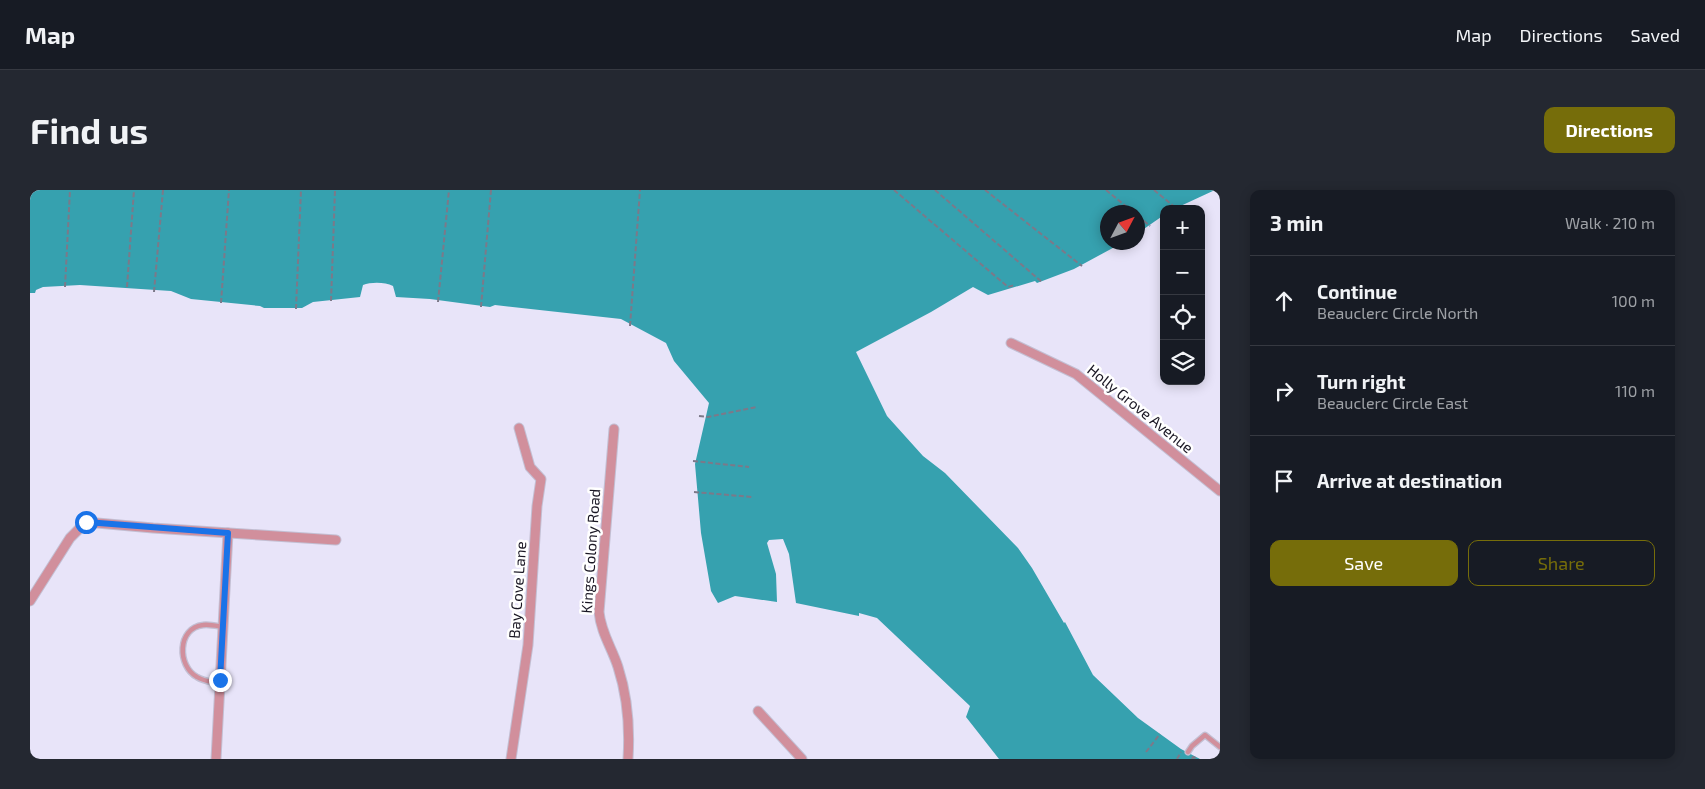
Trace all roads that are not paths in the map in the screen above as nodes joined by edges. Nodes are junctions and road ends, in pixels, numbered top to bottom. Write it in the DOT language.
graph roads {
  1 [pos="1012,343"];
  2 [pos="519,428"];
  3 [pos="614,429"];
  4 [pos="1220,491"];
  5 [pos="228,533"];
  6 [pos="336,540"];
  7 [pos="30,601"];
  8 [pos="223,627"];
  9 [pos="220,684"];
  10 [pos="758,711"];
  11 [pos="1220,747"];
  12 [pos="1188,752"];
  13 [pos="216,759"];
  14 [pos="510,759"];
  15 [pos="628,759"];
  16 [pos="802,759"];
  1 -- 4 [label="street, Holly Grove Avenue"];
  2 -- 14 [label="street, Bay Cove Lane"];
  3 -- 15 [label="street, Kings Colony Road"];
  5 -- 6 [label="street"];
  5 -- 7 [label="street"];
  5 -- 8 [label="street"];
  8 -- 9 [label="street"];
  8 -- 9 [label="lane"];
  9 -- 13 [label="street"];
  10 -- 16 [label="street"];
  11 -- 12 [label="lane"];
}
